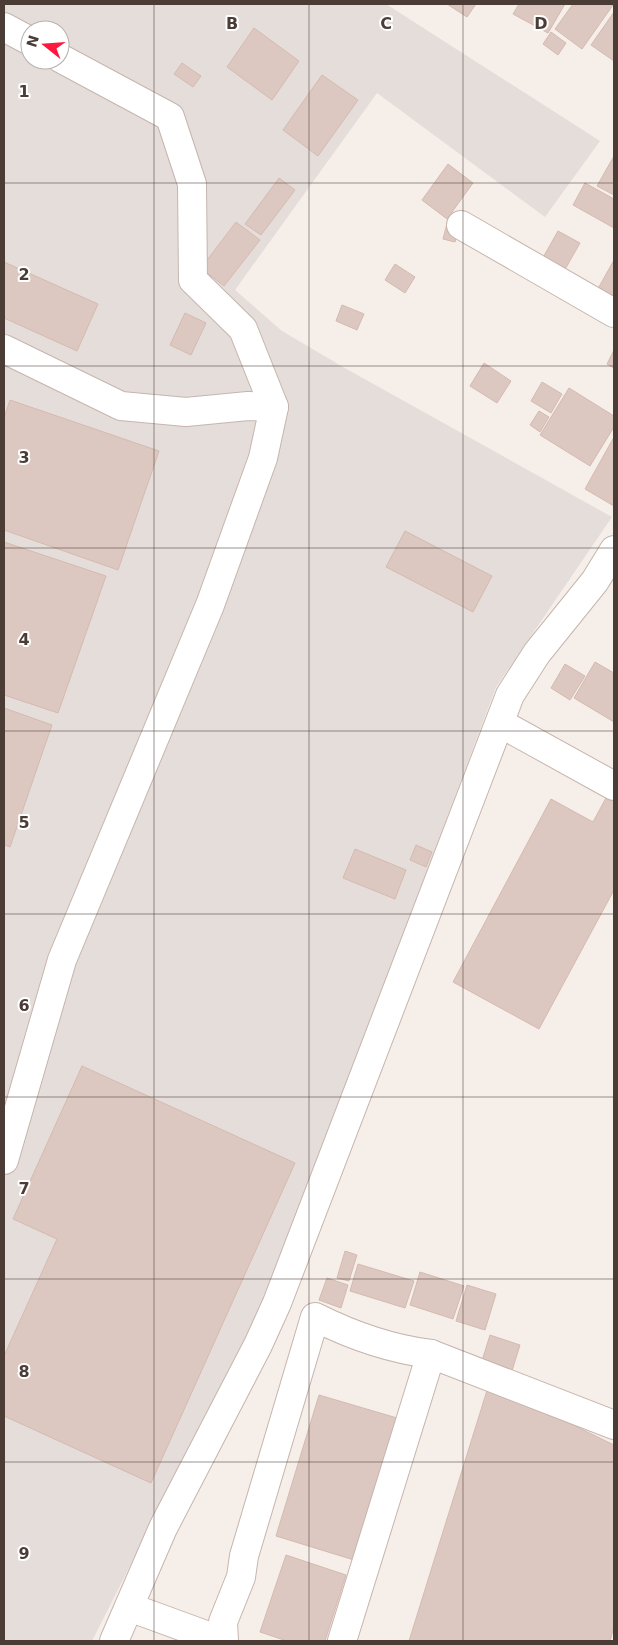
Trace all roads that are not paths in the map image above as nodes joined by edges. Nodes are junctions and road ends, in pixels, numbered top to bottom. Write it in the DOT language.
graph roads {
  1 [pos="4,27"];
  2 [pos="20,36"];
  3 [pos="70,63"];
  4 [pos="462,225"];
  5 [pos="614,313"];
  6 [pos="6,355"];
  7 [pos="274,407"];
  8 [pos="614,550"];
  9 [pos="500,723"];
  10 [pos="614,786"];
  11 [pos="4,1160"];
  12 [pos="278,1303"];
  13 [pos="315,1317"];
  14 [pos="431,1354"];
  15 [pos="614,1425"];
  16 [pos="129,1607"];
  17 [pos="114,1641"];
  18 [pos="223,1641"];
  19 [pos="342,1641"];
  1 -- 2 [label="street"];
  3 -- 7 [label="street"];
  4 -- 5 [label="street"];
  6 -- 7 [label="street"];
  7 -- 11 [label="street"];
  8 -- 9 [label="street"];
  9 -- 10 [label="street"];
  9 -- 12 [label="street"];
  12 -- 13 [label="street"];
  12 -- 16 [label="street"];
  13 -- 14 [label="street"];
  13 -- 18 [label="street"];
  14 -- 15 [label="street"];
  14 -- 19 [label="street"];
  16 -- 17 [label="street"];
  16 -- 18 [label="street"];
}
